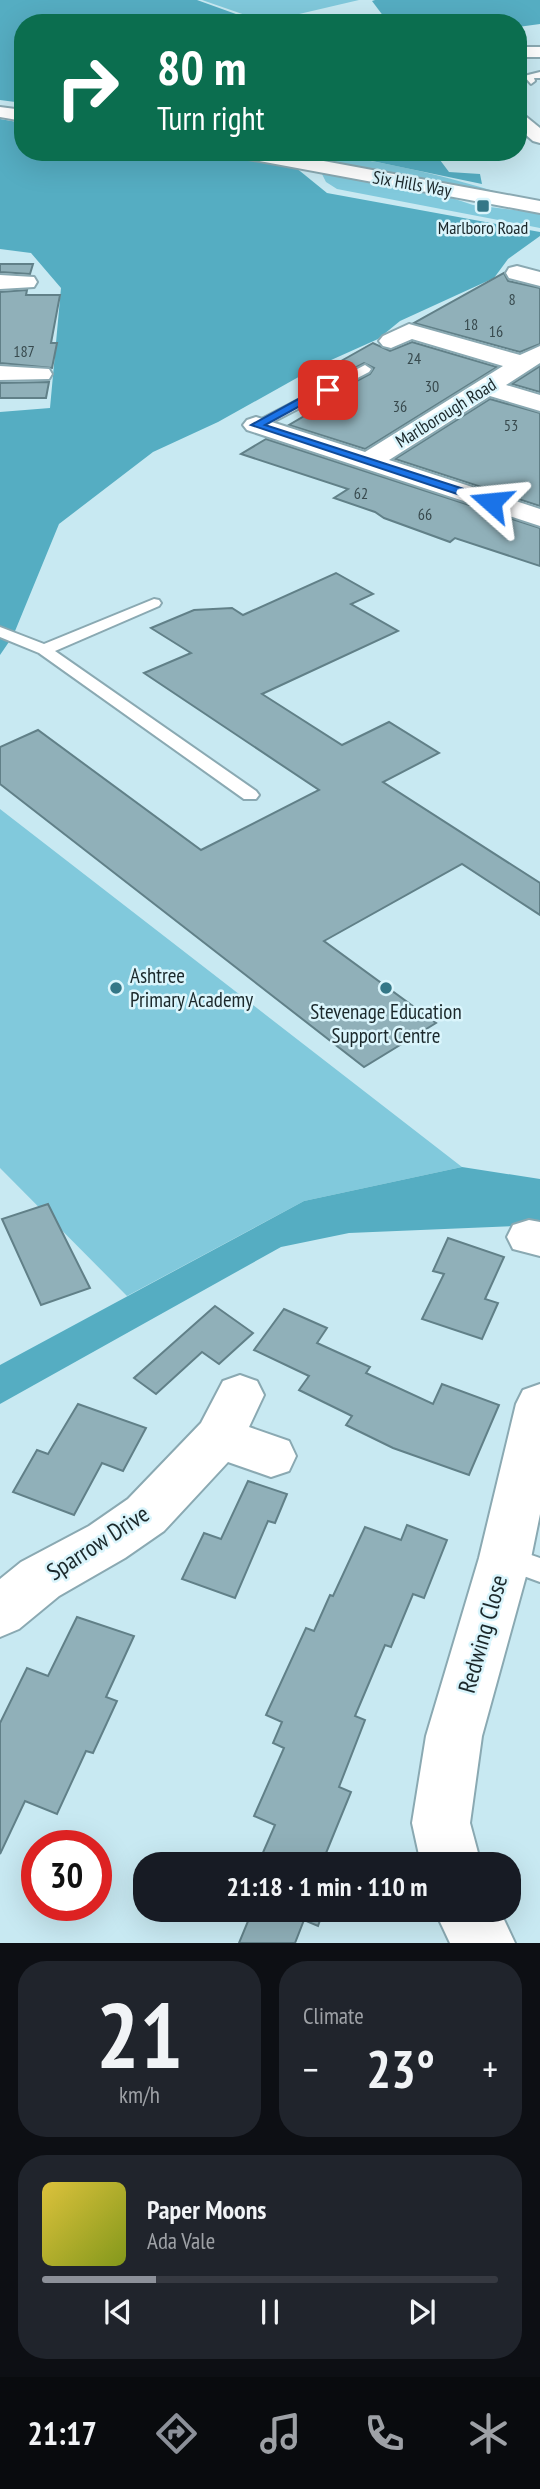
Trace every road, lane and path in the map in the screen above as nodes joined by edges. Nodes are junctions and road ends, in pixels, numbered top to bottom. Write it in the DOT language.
graph roads {
  1 [pos="540,75"];
  2 [pos="531,82"];
  3 [pos="292,161"];
  4 [pos="540,207"];
  5 [pos="517,273"];
  6 [pos="540,279"];
  7 [pos="0,282"];
  8 [pos="26,282"];
  9 [pos="391,341"];
  10 [pos="532,359"];
  11 [pos="365,369"];
  12 [pos="0,373"];
  13 [pos="40,374"];
  14 [pos="487,387"];
  15 [pos="540,402"];
  16 [pos="256,425"];
  17 [pos="368,462"];
  18 [pos="540,518"];
  19 [pos="154,603"];
  20 [pos="0,632"];
  21 [pos="44,650"];
  22 [pos="250,795"];
  23 [pos="540,1404"];
  24 [pos="271,1456"];
  25 [pos="523,1564"];
  26 [pos="0,1612"];
  27 [pos="448,1852"];
  28 [pos="472,1922"];
  29 [pos="484,1943"];
  1 -- 2 [label="lane"];
  3 -- 4 [label="street, Six Hills Way"];
  5 -- 6 [label="street"];
  7 -- 8 [label="street"];
  9 -- 10 [label="street, Marlborough Road"];
  10 -- 14 [label="street, Marlborough Road"];
  11 -- 16 [label="lane"];
  12 -- 13 [label="street"];
  14 -- 15 [label="street"];
  14 -- 17 [label="street, Marlborough Road"];
  16 -- 17 [label="street, Marlborough Road"];
  17 -- 18 [label="street, Marlborough Road"];
  19 -- 21 [label="lane"];
  20 -- 21 [label="lane"];
  21 -- 22 [label="lane"];
  23 -- 25 [label="street, Redwing Close"];
  24 -- 26 [label="street, Sparrow Drive"];
  25 -- 27 [label="street, Redwing Close"];
  28 -- 29 [label="street"];
}
